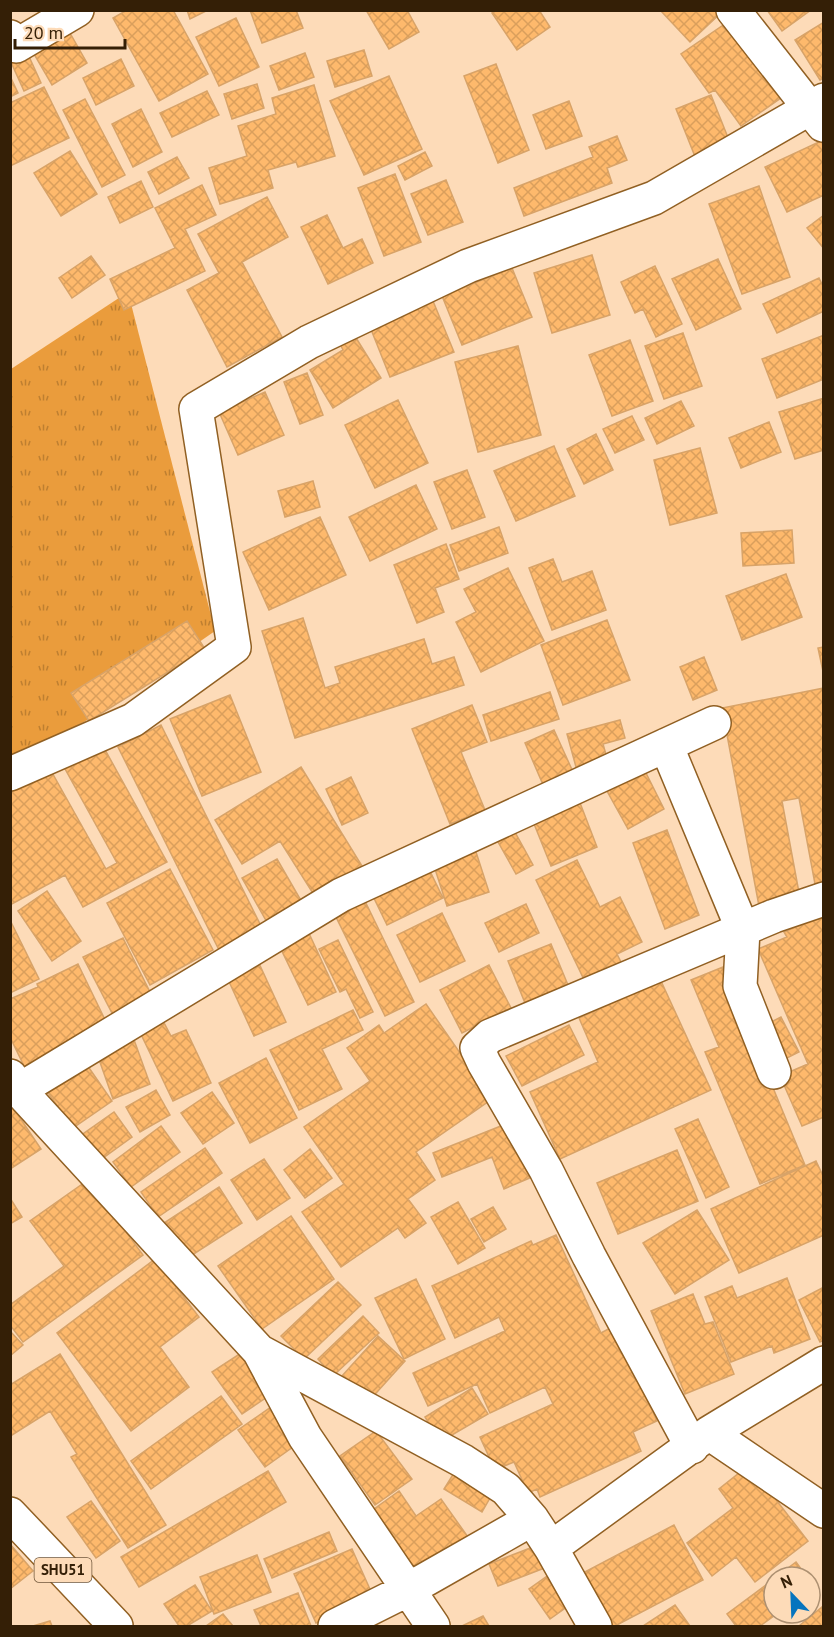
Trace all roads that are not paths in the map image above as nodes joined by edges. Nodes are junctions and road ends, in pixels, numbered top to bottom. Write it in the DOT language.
graph roads {
  1 [pos="77,10"];
  2 [pos="733,10"];
  3 [pos="12,44"];
  4 [pos="819,111"];
  5 [pos="714,723"];
  6 [pos="666,745"];
  7 [pos="10,774"];
  8 [pos="824,899"];
  9 [pos="743,930"];
  10 [pos="774,1072"];
  11 [pos="15,1083"];
  12 [pos="259,1351"];
  13 [pos="824,1363"];
  14 [pos="700,1440"];
  15 [pos="824,1511"];
  16 [pos="10,1514"];
  17 [pos="532,1519"];
  18 [pos="552,1548"];
  19 [pos="409,1589"];
  20 [pos="116,1626"];
  21 [pos="335,1626"];
  22 [pos="433,1626"];
  23 [pos="595,1626"];
  1 -- 3 [label="street"];
  2 -- 4 [label="street"];
  4 -- 7 [label="street"];
  5 -- 6 [label="street"];
  6 -- 9 [label="street"];
  6 -- 11 [label="street"];
  8 -- 9 [label="street"];
  9 -- 10 [label="street"];
  9 -- 14 [label="street"];
  11 -- 12 [label="street"];
  12 -- 17 [label="street"];
  12 -- 19 [label="street"];
  13 -- 14 [label="street"];
  14 -- 15 [label="street"];
  14 -- 18 [label="street"];
  16 -- 20 [label="street, SHU51"];
  17 -- 18 [label="street"];
  17 -- 19 [label="street"];
  18 -- 23 [label="street"];
  19 -- 21 [label="street"];
  19 -- 22 [label="street"];
}
